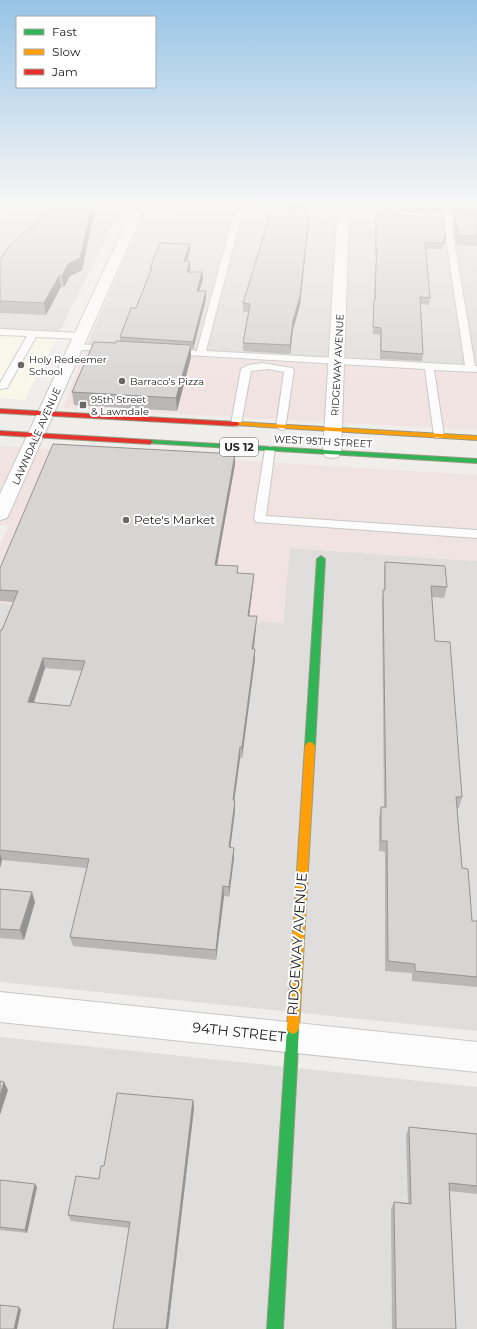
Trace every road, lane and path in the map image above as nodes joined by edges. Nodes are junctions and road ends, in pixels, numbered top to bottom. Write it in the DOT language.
graph roads {
  1 [pos="112,267"];
  2 [pos="223,267"];
  3 [pos="341,267"];
  4 [pos="456,267"];
  5 [pos="0,332"];
  6 [pos="33,334"];
  7 [pos="78,342"];
  8 [pos="124,349"];
  9 [pos="163,351"];
  10 [pos="201,353"];
  11 [pos="337,362"];
  12 [pos="430,366"];
  13 [pos="474,368"];
  14 [pos="0,386"];
  15 [pos="0,411"];
  16 [pos="46,414"];
  17 [pos="236,424"];
  18 [pos="281,427"];
  19 [pos="334,430"];
  20 [pos="0,433"];
  21 [pos="36,436"];
  22 [pos="440,436"];
  23 [pos="477,438"];
  24 [pos="270,449"];
  25 [pos="332,453"];
  26 [pos="477,461"];
  27 [pos="2,505"];
  28 [pos="477,534"];
  29 [pos="321,559"];
  30 [pos="0,1007"];
  31 [pos="292,1037"];
  32 [pos="477,1057"];
  33 [pos="275,1329"];
  1 -- 7 [label="street, LAWNDALE AVENUE"];
  2 -- 10 [label="lane"];
  3 -- 11 [label="street, RIDGEWAY AVENUE"];
  4 -- 13 [label="lane"];
  5 -- 6 [label="lane"];
  6 -- 7 [label="lane"];
  6 -- 14 [label="lane"];
  7 -- 8 [label="lane"];
  7 -- 16 [label="street, LAWNDALE AVENUE"];
  9 -- 10 [label="lane"];
  10 -- 11 [label="lane"];
  11 -- 12 [label="lane"];
  11 -- 19 [label="street, RIDGEWAY AVENUE"];
  12 -- 13 [label="lane"];
  12 -- 22 [label="lane"];
  15 -- 16 [label="main road, WEST 95TH STREET / US 12"];
  16 -- 17 [label="main road, WEST 95TH STREET / US 12"];
  16 -- 21 [label="street, LAWNDALE AVENUE"];
  17 -- 18 [label="main road, WEST 95TH STREET / US 12"];
  17 -- 18 [label="lane"];
  18 -- 19 [label="main road, WEST 95TH STREET / US 12"];
  19 -- 22 [label="main road, WEST 95TH STREET / US 12"];
  19 -- 25 [label="street, RIDGEWAY AVENUE"];
  20 -- 21 [label="main road, WEST 95TH STREET / US 12"];
  21 -- 24 [label="main road, WEST 95TH STREET / US 12"];
  21 -- 27 [label="street, LAWNDALE AVENUE"];
  22 -- 23 [label="main road, WEST 95TH STREET / US 12"];
  24 -- 25 [label="main road, WEST 95TH STREET / US 12"];
  24 -- 28 [label="lane"];
  25 -- 26 [label="main road, WEST 95TH STREET / US 12"];
  29 -- 31 [label="main road, RIDGEWAY AVENUE"];
  30 -- 31 [label="street, 94TH STREET"];
  31 -- 32 [label="street, 94TH STREET"];
  31 -- 33 [label="main road, RIDGEWAY AVENUE"];
}
